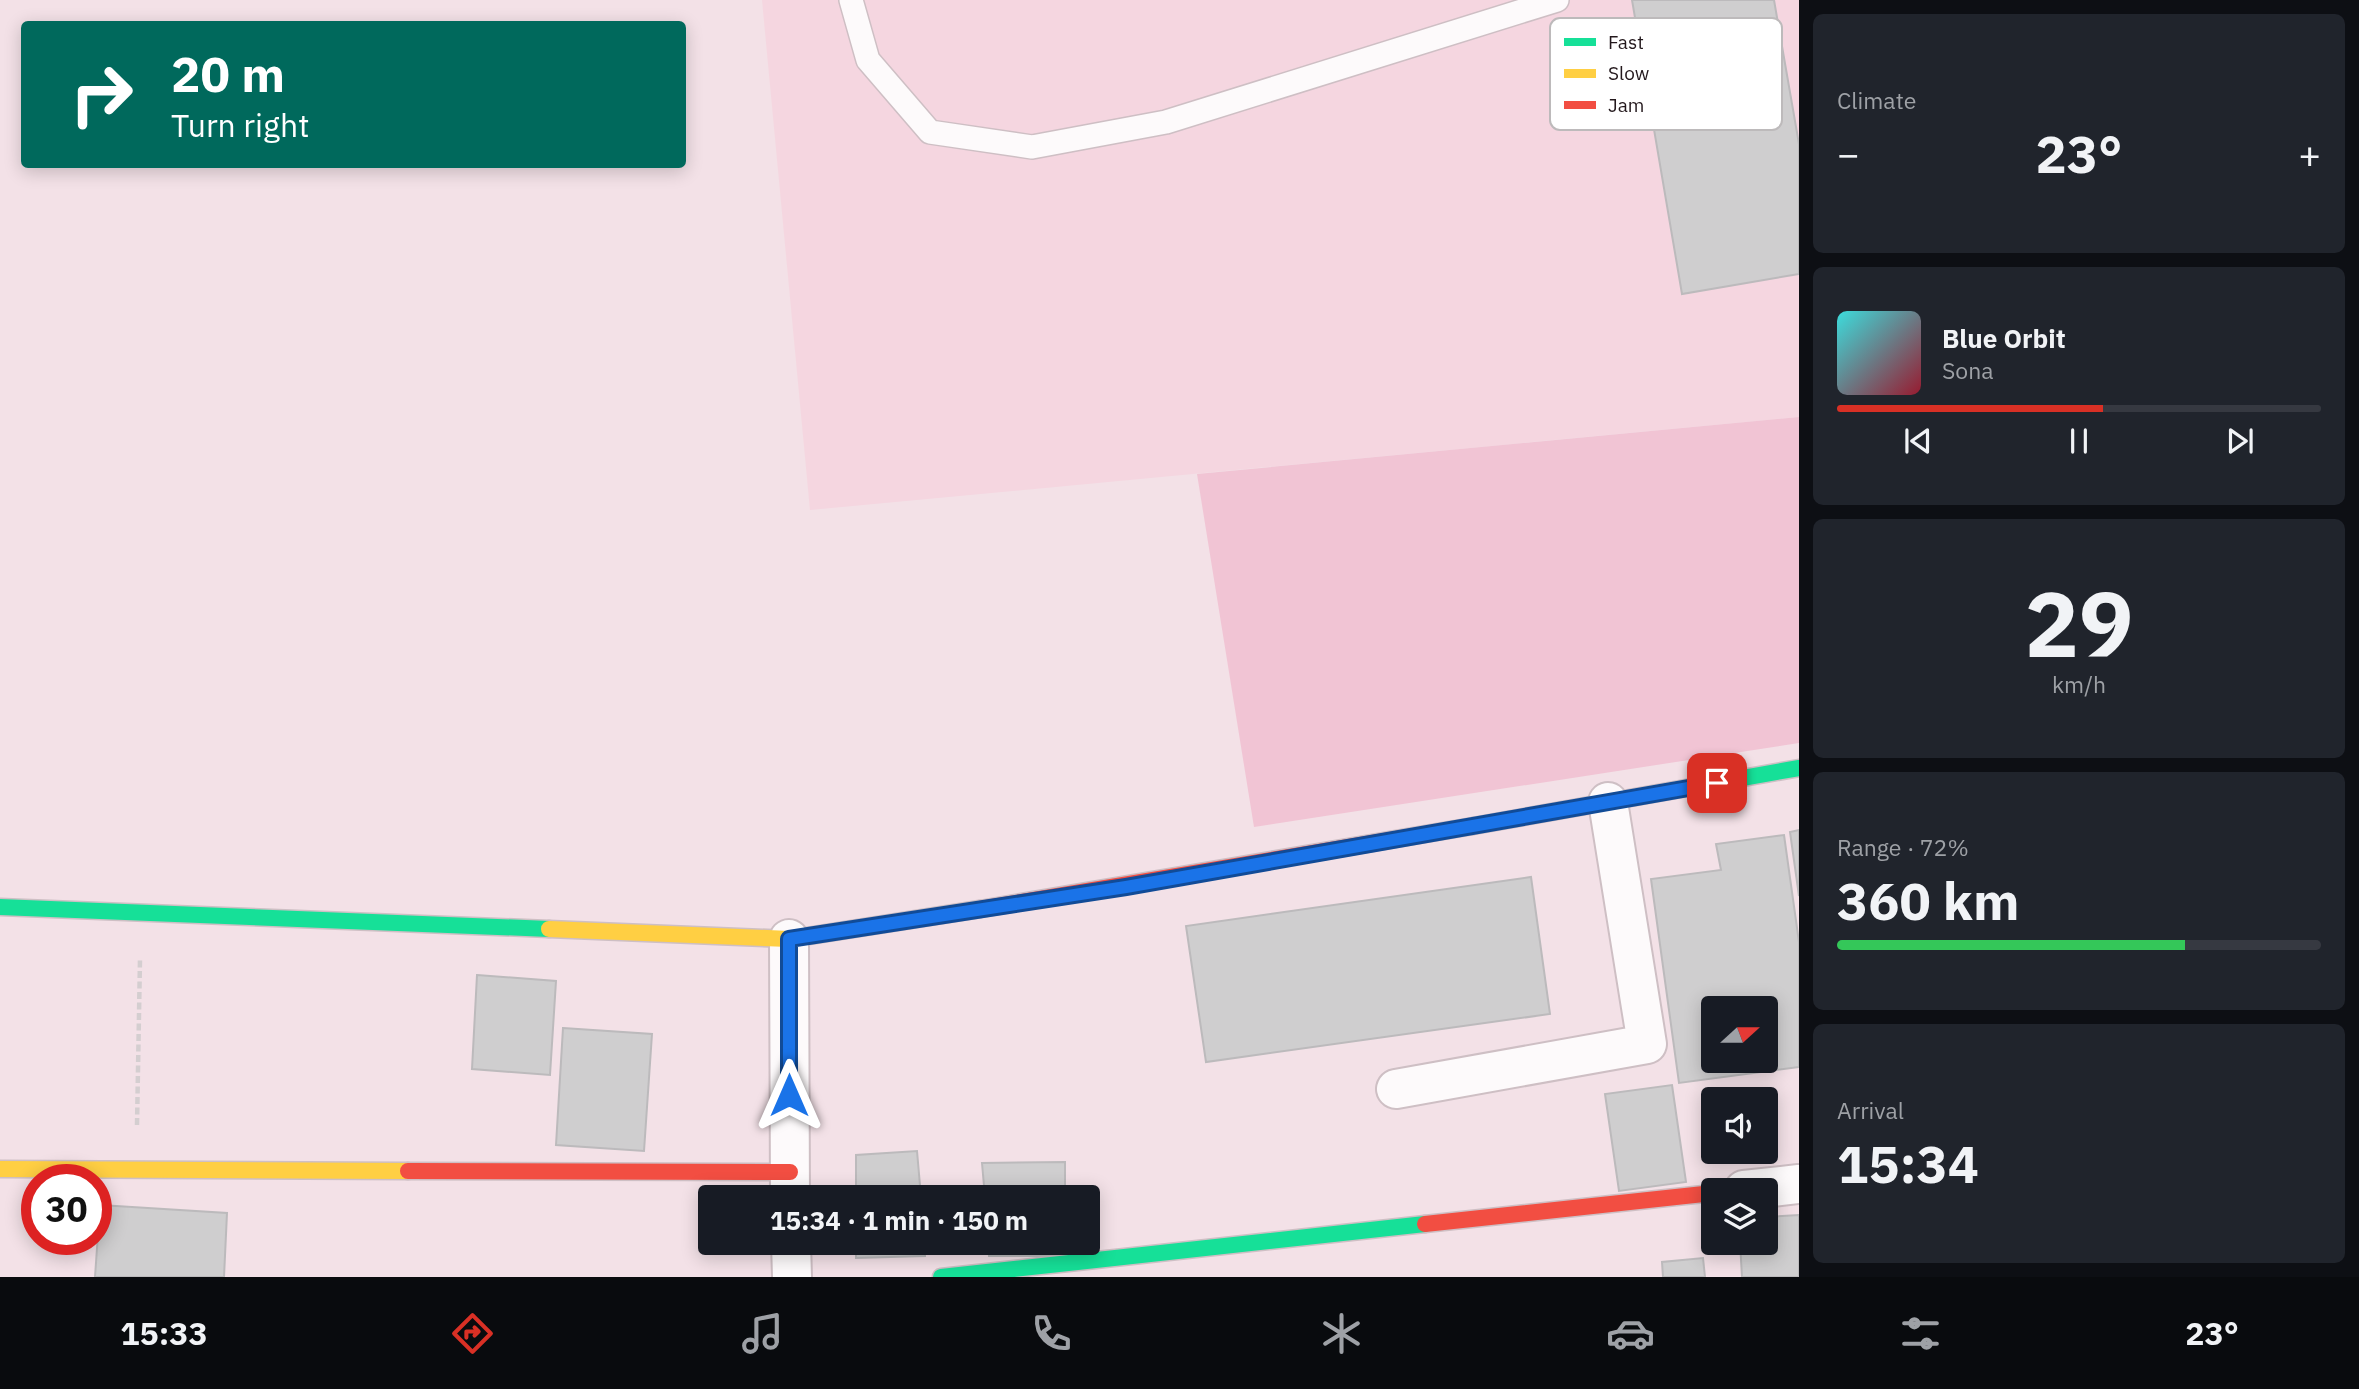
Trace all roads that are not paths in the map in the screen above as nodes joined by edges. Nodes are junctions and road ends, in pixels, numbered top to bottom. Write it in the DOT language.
graph roads {
  1 [pos="851,0"];
  2 [pos="1557,0"];
  3 [pos="1799,768"];
  4 [pos="1608,802"];
  5 [pos="0,907"];
  6 [pos="789,939"];
  7 [pos="1396,1088"];
  8 [pos="0,1169"];
  9 [pos="1799,1184"];
  10 [pos="790,1185"];
  11 [pos="1778,1186"];
  12 [pos="1701,1194"];
  13 [pos="791,1255"];
  14 [pos="792,1277"];
  15 [pos="942,1277"];
  1 -- 2 [label="lane"];
  3 -- 4 [label="street"];
  4 -- 6 [label="street"];
  4 -- 7 [label="street"];
  5 -- 6 [label="street"];
  6 -- 10 [label="street"];
  8 -- 10 [label="street"];
  9 -- 11 [label="street"];
  12 -- 15 [label="street"];
  13 -- 14 [label="street"];
}
